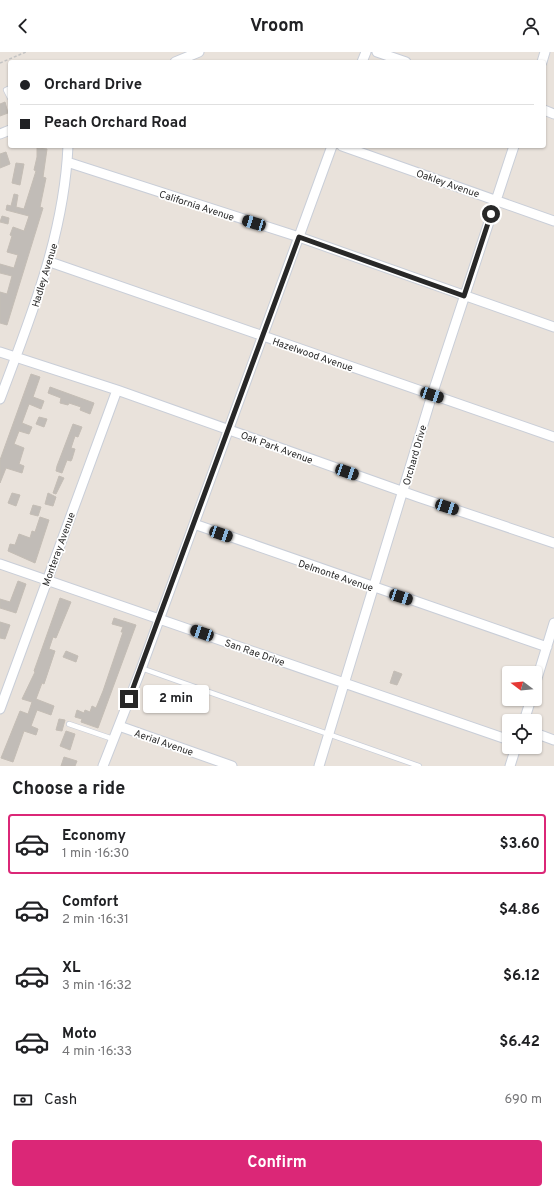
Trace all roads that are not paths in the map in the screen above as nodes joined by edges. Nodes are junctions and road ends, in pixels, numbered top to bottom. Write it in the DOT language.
graph roads {
  1 [pos="199,52"];
  2 [pos="377,52"];
  3 [pos="181,60"];
  4 [pos="400,60"];
  5 [pos="68,148"];
  6 [pos="331,148"];
  7 [pos="348,148"];
  8 [pos="513,148"];
  9 [pos="67,162"];
  10 [pos="495,200"];
  11 [pos="554,220"];
  12 [pos="299,237"];
  13 [pos="50,262"];
  14 [pos="464,296"];
  15 [pos="554,326"];
  16 [pos="262,336"];
  17 [pos="0,352"];
  18 [pos="16,358"];
  19 [pos="117,390"];
  20 [pos="432,395"];
  21 [pos="0,399"];
  22 [pos="229,429"];
  23 [pos="554,437"];
  24 [pos="404,492"];
  25 [pos="194,524"];
  26 [pos="554,543"];
  27 [pos="0,564"];
  28 [pos="47,580"];
  29 [pos="373,588"];
  30 [pos="159,618"];
  31 [pos="554,623"];
  32 [pos="547,647"];
  33 [pos="541,666"];
  34 [pos="141,668"];
  35 [pos="345,683"];
  36 [pos="0,709"];
  37 [pos="69,724"];
  38 [pos="119,726"];
  39 [pos="329,734"];
  40 [pos="542,736"];
  41 [pos="502,738"];
  42 [pos="114,739"];
  43 [pos="554,740"];
  44 [pos="514,754"];
  45 [pos="103,766"];
  46 [pos="232,766"];
  47 [pos="319,766"];
  48 [pos="419,766"];
  49 [pos="510,766"];
  1 -- 3 [label="street"];
  2 -- 4 [label="street"];
  5 -- 9 [label="street, Hadley Avenue"];
  6 -- 12 [label="street"];
  7 -- 10 [label="street, Oakley Avenue"];
  8 -- 10 [label="street, Orchard Drive"];
  9 -- 12 [label="street, California Avenue"];
  9 -- 13 [label="street, Hadley Avenue"];
  10 -- 11 [label="street, Oakley Avenue"];
  10 -- 14 [label="street, Orchard Drive"];
  12 -- 14 [label="street, California Avenue"];
  12 -- 16 [label="street"];
  13 -- 16 [label="street, Hazelwood Avenue"];
  13 -- 18 [label="street, Hadley Avenue"];
  14 -- 15 [label="street, California Avenue"];
  14 -- 20 [label="street, Orchard Drive"];
  16 -- 20 [label="street, Hazelwood Avenue"];
  16 -- 22 [label="street"];
  17 -- 18 [label="street, Oak Park Avenue"];
  18 -- 19 [label="street, Oak Park Avenue"];
  18 -- 21 [label="street, Hadley Avenue"];
  19 -- 22 [label="street, Oak Park Avenue"];
  19 -- 28 [label="street, Monteray Avenue"];
  20 -- 23 [label="street, Hazelwood Avenue"];
  20 -- 24 [label="street, Orchard Drive"];
  22 -- 24 [label="street, Oak Park Avenue"];
  22 -- 25 [label="street"];
  24 -- 26 [label="street, Oak Park Avenue"];
  24 -- 29 [label="street, Orchard Drive"];
  25 -- 29 [label="street, Delmonte Avenue"];
  25 -- 30 [label="street"];
  27 -- 28 [label="street, San Rae Drive"];
  28 -- 30 [label="street, San Rae Drive"];
  28 -- 36 [label="street, Monteray Avenue"];
  29 -- 32 [label="street, Delmonte Avenue"];
  29 -- 35 [label="street, Orchard Drive"];
  30 -- 34 [label="street"];
  30 -- 35 [label="street, San Rae Drive"];
  31 -- 32 [label="street"];
  32 -- 33 [label="street"];
  34 -- 38 [label="street"];
  34 -- 39 [label="lane"];
  35 -- 39 [label="street, Orchard Drive"];
  35 -- 41 [label="street, San Rae Drive"];
  37 -- 42 [label="lane"];
  38 -- 42 [label="street"];
  38 -- 46 [label="street, Aerial Avenue"];
  39 -- 47 [label="street, Orchard Drive"];
  39 -- 48 [label="lane"];
  40 -- 43 [label="street"];
  42 -- 45 [label="street"];
  44 -- 49 [label="street"];
}
